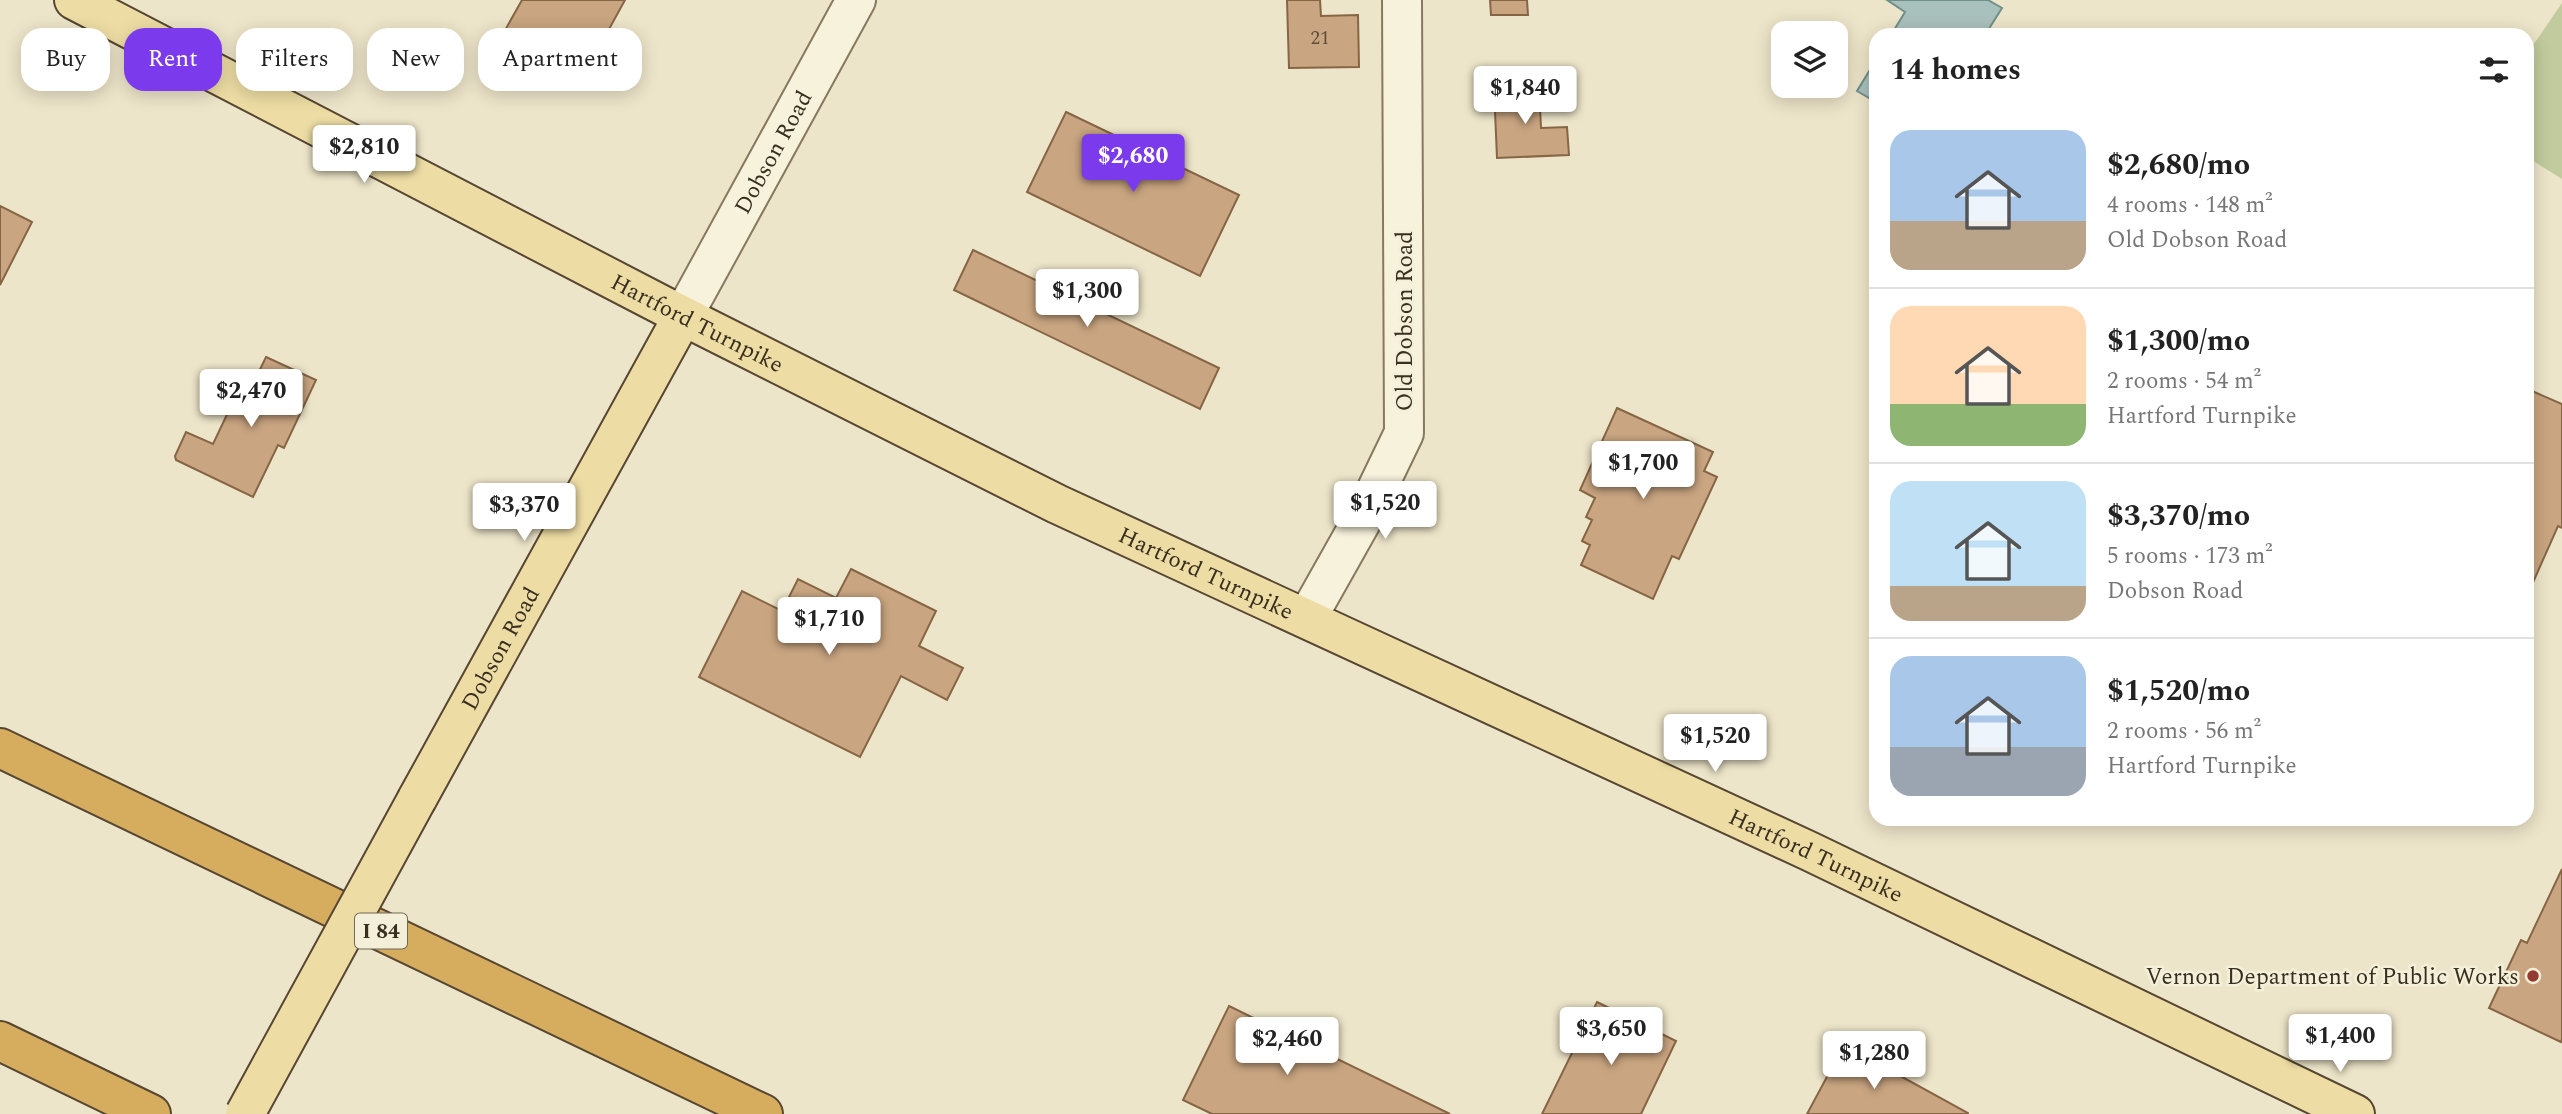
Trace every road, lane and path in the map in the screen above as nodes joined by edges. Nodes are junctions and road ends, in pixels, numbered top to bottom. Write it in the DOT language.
graph roads {
  1 [pos="74,0"];
  2 [pos="856,0"];
  3 [pos="1402,0"];
  4 [pos="682,316"];
  5 [pos="1307,618"];
  6 [pos="0,748"];
  7 [pos="0,1041"];
  8 [pos="151,1114"];
  9 [pos="246,1114"];
  10 [pos="763,1114"];
  11 [pos="2355,1114"];
  1 -- 4 [label="main road, Hartford Turnpike"];
  2 -- 4 [label="street, Dobson Road"];
  3 -- 5 [label="street, Old Dobson Road"];
  4 -- 5 [label="main road, Hartford Turnpike"];
  4 -- 9 [label="main road, Dobson Road, bridge"];
  5 -- 11 [label="main road, Hartford Turnpike"];
  6 -- 10 [label="highway, I 84"];
  7 -- 8 [label="highway"];
}
